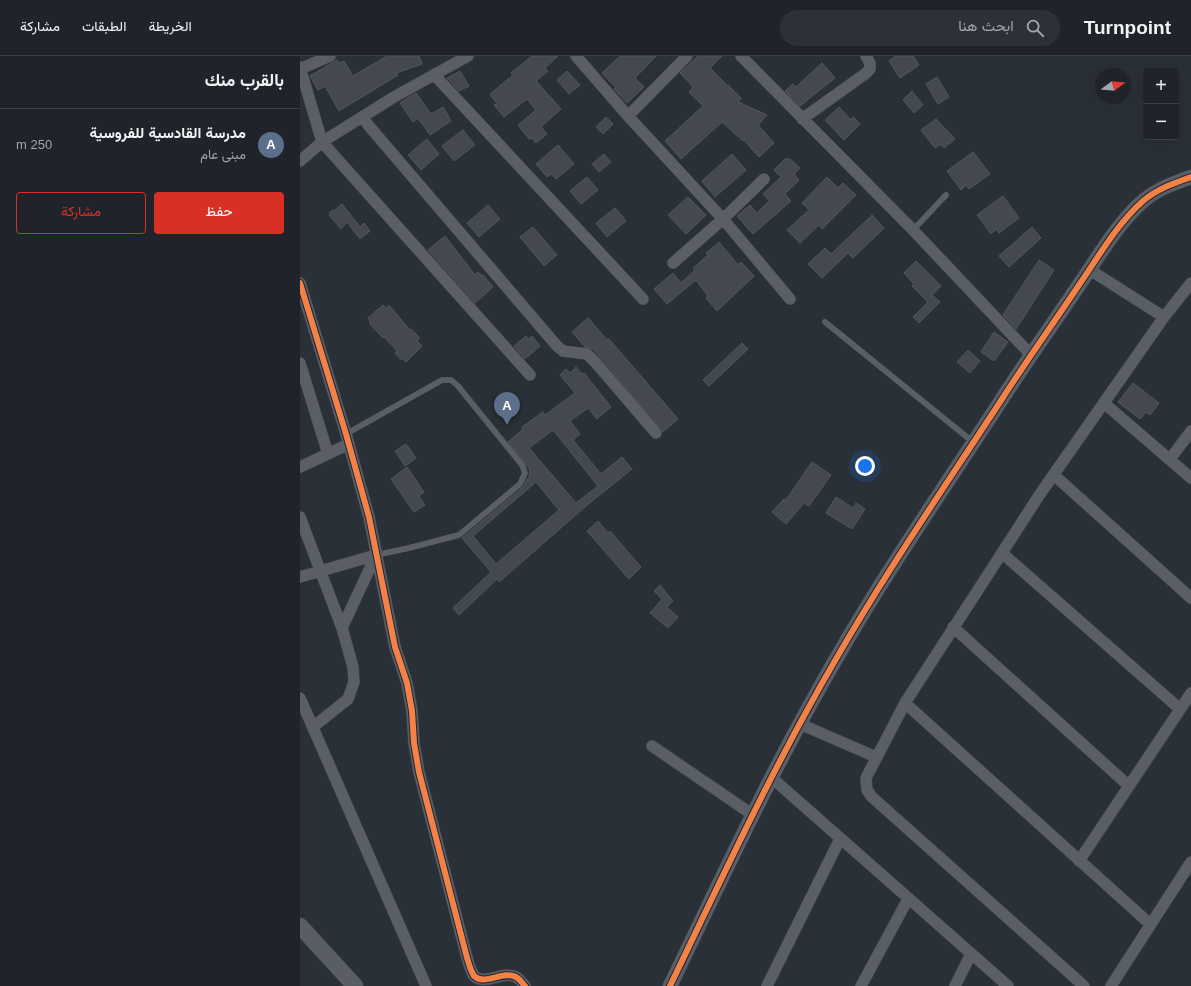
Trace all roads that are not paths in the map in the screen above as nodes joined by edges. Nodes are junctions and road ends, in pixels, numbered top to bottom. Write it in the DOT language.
graph roads {
  1 [pos="330,56"];
  2 [pos="468,56"];
  3 [pos="576,56"];
  4 [pos="687,56"];
  5 [pos="741,56"];
  6 [pos="866,56"];
  7 [pos="300,69"];
  8 [pos="435,74"];
  9 [pos="628,116"];
  10 [pos="363,118"];
  11 [pos="802,119"];
  12 [pos="322,142"];
  13 [pos="300,161"];
  14 [pos="1191,177"];
  15 [pos="764,179"];
  16 [pos="946,194"];
  17 [pos="723,219"];
  18 [pos="913,230"];
  19 [pos="673,262"];
  20 [pos="1090,270"];
  21 [pos="300,283"];
  22 [pos="1191,283"];
  23 [pos="643,299"];
  24 [pos="790,299"];
  25 [pos="1164,317"];
  26 [pos="825,322"];
  27 [pos="1031,355"];
  28 [pos="300,363"];
  29 [pos="530,375"];
  30 [pos="1104,403"];
  31 [pos="1191,431"];
  32 [pos="656,434"];
  33 [pos="348,439"];
  34 [pos="974,442"];
  35 [pos="328,454"];
  36 [pos="1170,459"];
  37 [pos="300,467"];
  38 [pos="1054,475"];
  39 [pos="1191,478"];
  40 [pos="300,517"];
  41 [pos="1002,553"];
  42 [pos="376,555"];
  43 [pos="321,571"];
  44 [pos="300,577"];
  45 [pos="1191,598"];
  46 [pos="342,628"];
  47 [pos="953,628"];
  48 [pos="1191,693"];
  49 [pos="300,698"];
  50 [pos="905,703"];
  51 [pos="1180,710"];
  52 [pos="800,724"];
  53 [pos="313,727"];
  54 [pos="652,746"];
  55 [pos="876,757"];
  56 [pos="772,778"];
  57 [pos="1129,786"];
  58 [pos="753,815"];
  59 [pos="840,839"];
  60 [pos="1079,861"];
  61 [pos="1191,862"];
  62 [pos="908,899"];
  63 [pos="1150,924"];
  64 [pos="300,926"];
  65 [pos="971,954"];
  66 [pos="519,983"];
  67 [pos="674,984"];
  68 [pos="355,986"];
  69 [pos="426,986"];
  70 [pos="767,986"];
  71 [pos="861,986"];
  72 [pos="955,986"];
  73 [pos="1008,986"];
  74 [pos="1084,986"];
  75 [pos="1111,986"];
  1 -- 7 [label="street"];
  2 -- 8 [label="street"];
  3 -- 9 [label="street"];
  4 -- 9 [label="street"];
  5 -- 11 [label="street"];
  6 -- 11 [label="street"];
  7 -- 12 [label="street"];
  8 -- 10 [label="street"];
  8 -- 23 [label="street"];
  9 -- 17 [label="street"];
  10 -- 12 [label="street"];
  10 -- 32 [label="street"];
  11 -- 18 [label="street"];
  12 -- 13 [label="street"];
  12 -- 29 [label="street"];
  14 -- 20 [label="street"];
  15 -- 17 [label="street"];
  16 -- 18 [label="lane"];
  17 -- 19 [label="street"];
  17 -- 24 [label="street"];
  18 -- 27 [label="street"];
  20 -- 25 [label="street"];
  20 -- 27 [label="street"];
  21 -- 33 [label="street"];
  22 -- 25 [label="street"];
  25 -- 30 [label="street"];
  26 -- 34 [label="lane"];
  27 -- 34 [label="street"];
  28 -- 35 [label="street"];
  30 -- 36 [label="street"];
  30 -- 38 [label="street"];
  31 -- 36 [label="street"];
  33 -- 35 [label="street"];
  33 -- 42 [label="street"];
  33 -- 42 [label="lane"];
  34 -- 52 [label="street"];
  35 -- 37 [label="street"];
  36 -- 39 [label="street"];
  38 -- 41 [label="street"];
  38 -- 45 [label="street"];
  40 -- 43 [label="street"];
  41 -- 47 [label="street"];
  41 -- 51 [label="street"];
  42 -- 43 [label="street"];
  42 -- 46 [label="street"];
  42 -- 66 [label="street"];
  43 -- 44 [label="street"];
  43 -- 46 [label="street"];
  46 -- 53 [label="street"];
  47 -- 50 [label="street"];
  47 -- 57 [label="street"];
  48 -- 51 [label="street"];
  49 -- 53 [label="street"];
  50 -- 55 [label="street"];
  50 -- 60 [label="street"];
  51 -- 57 [label="street"];
  52 -- 55 [label="street"];
  52 -- 56 [label="street"];
  53 -- 69 [label="street"];
  54 -- 58 [label="street"];
  55 -- 74 [label="street"];
  56 -- 58 [label="street"];
  56 -- 59 [label="street"];
  57 -- 60 [label="street"];
  58 -- 67 [label="street"];
  59 -- 62 [label="street"];
  59 -- 70 [label="street"];
  60 -- 63 [label="street"];
  61 -- 63 [label="street"];
  62 -- 65 [label="street"];
  62 -- 71 [label="street"];
  63 -- 75 [label="street"];
  64 -- 68 [label="main road"];
  65 -- 72 [label="street"];
  65 -- 73 [label="street"];
}
